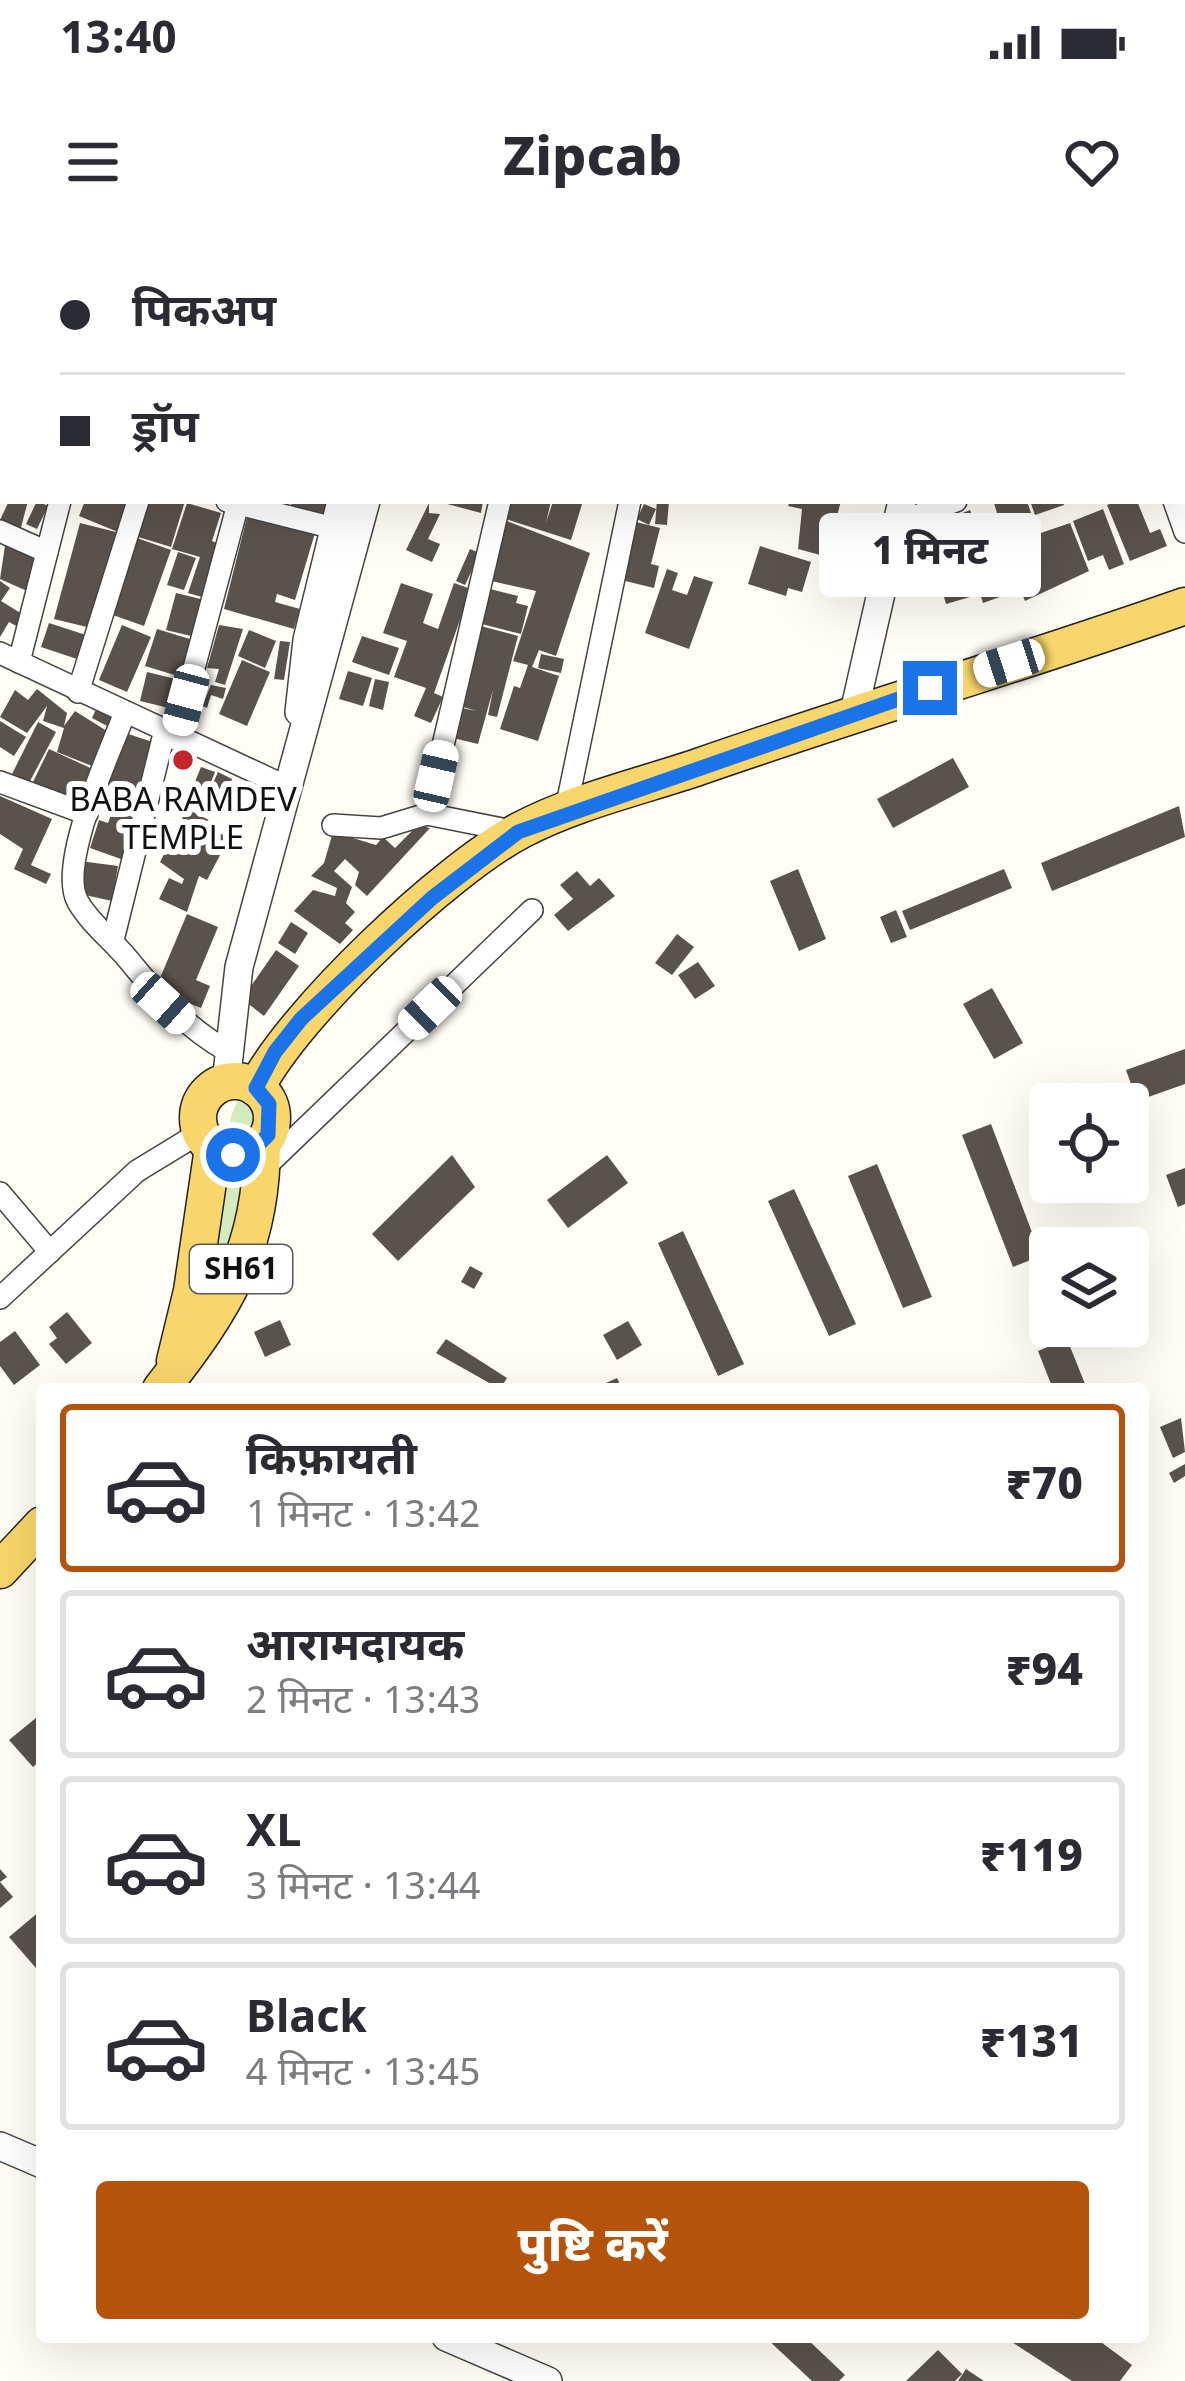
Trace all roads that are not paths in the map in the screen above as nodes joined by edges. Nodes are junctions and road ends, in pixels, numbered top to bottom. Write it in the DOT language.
graph roads {
  1 [pos="59,504"];
  2 [pos="137,504"];
  3 [pos="232,504"];
  4 [pos="241,504"];
  5 [pos="365,504"];
  6 [pos="499,504"];
  7 [pos="629,504"];
  8 [pos="941,504"];
  9 [pos="900,512"];
  10 [pos="338,515"];
  11 [pos="0,531"];
  12 [pos="47,552"];
  13 [pos="1185,606"];
  14 [pos="9,658"];
  15 [pos="78,692"];
  16 [pos="854,712"];
  17 [pos="124,715"];
  18 [pos="299,734"];
  19 [pos="170,736"];
  20 [pos="0,782"];
  21 [pos="285,786"];
  22 [pos="87,814"];
  23 [pos="427,814"];
  24 [pos="565,814"];
  25 [pos="333,825"];
  26 [pos="518,832"];
  27 [pos="532,910"];
  28 [pos="113,940"];
  29 [pos="237,1074"];
  30 [pos="207,1140"];
  31 [pos="262,1157"];
  32 [pos="0,1193"];
  33 [pos="50,1252"];
  34 [pos="0,1298"];
  35 [pos="166,1383"];
  36 [pos="36,1531"];
  37 [pos="0,1570"];
  38 [pos="0,2146"];
  39 [pos="36,2161"];
  40 [pos="460,2343"];
  41 [pos="548,2381"];
  1 -- 12 [label="street"];
  2 -- 15 [label="street"];
  3 -- 19 [label="street"];
  4 -- 10 [label="street"];
  5 -- 18 [label="street"];
  6 -- 23 [label="street"];
  7 -- 24 [label="street"];
  8 -- 9 [label="street"];
  9 -- 16 [label="street"];
  10 -- 18 [label="street"];
  11 -- 12 [label="street"];
  12 -- 14 [label="street"];
  13 -- 16 [label="main road, SH61"];
  14 -- 15 [label="street"];
  15 -- 17 [label="street"];
  16 -- 24 [label="main road, SH61"];
  17 -- 19 [label="street"];
  17 -- 22 [label="street"];
  18 -- 21 [label="street"];
  19 -- 21 [label="street"];
  19 -- 28 [label="street"];
  20 -- 22 [label="street"];
  21 -- 29 [label="street"];
  22 -- 28 [label="street"];
  23 -- 25 [label="street"];
  23 -- 26 [label="street"];
  24 -- 26 [label="main road, SH61"];
  26 -- 29 [label="main road, SH61"];
  27 -- 31 [label="street"];
  28 -- 29 [label="street"];
  29 -- 30 [label="main road, SH61"];
  29 -- 31 [label="main road, SH61"];
  30 -- 31 [label="main road"];
  30 -- 33 [label="street"];
  30 -- 35 [label="main road, SH61"];
  31 -- 35 [label="main road, SH61"];
  32 -- 33 [label="street"];
  33 -- 34 [label="street"];
  36 -- 37 [label="main road"];
  38 -- 39 [label="street"];
  40 -- 41 [label="street"];
}
